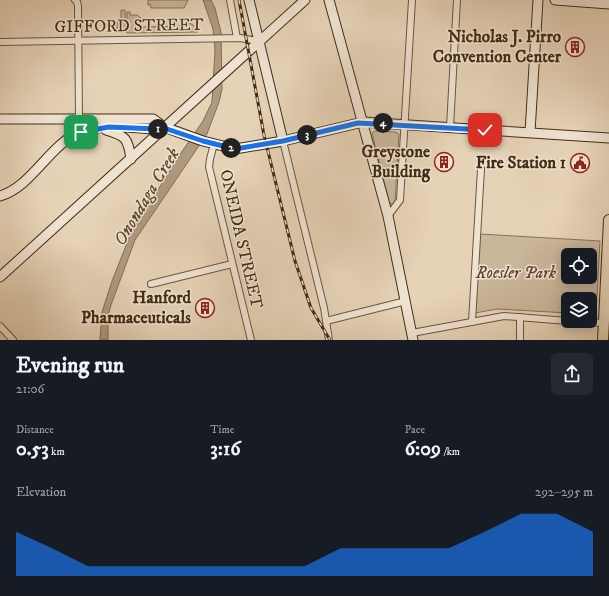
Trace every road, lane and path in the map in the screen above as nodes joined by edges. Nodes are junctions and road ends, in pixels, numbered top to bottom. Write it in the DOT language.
graph roads {
  1 [pos="230,0"];
  2 [pos="249,0"];
  3 [pos="305,0"];
  4 [pos="329,0"];
  5 [pos="412,0"];
  6 [pos="457,0"];
  7 [pos="538,0"];
  8 [pos="555,0"];
  9 [pos="76,1"];
  10 [pos="609,4"];
  11 [pos="237,38"];
  12 [pos="78,41"];
  13 [pos="0,42"];
  14 [pos="259,42"];
  15 [pos="79,118"];
  16 [pos="0,119"];
  17 [pos="363,122"];
  18 [pos="405,124"];
  19 [pos="450,127"];
  20 [pos="97,128"];
  21 [pos="164,128"];
  22 [pos="530,132"];
  23 [pos="609,138"];
  24 [pos="283,141"];
  25 [pos="214,144"];
  26 [pos="131,159"];
  27 [pos="481,169"];
  28 [pos="0,196"];
  29 [pos="388,216"];
  30 [pos="609,220"];
  31 [pos="232,264"];
  32 [pos="0,277"];
  33 [pos="151,284"];
  34 [pos="607,284"];
  35 [pos="406,301"];
  36 [pos="520,317"];
  37 [pos="561,320"];
  38 [pos="326,321"];
  39 [pos="472,322"];
  40 [pos="597,323"];
  41 [pos="603,323"];
  42 [pos="0,326"];
  43 [pos="412,336"];
  44 [pos="13,340"];
  45 [pos="251,340"];
  46 [pos="329,340"];
  47 [pos="520,340"];
  48 [pos="603,340"];
  1 -- 11 [label="street"];
  2 -- 14 [label="main road"];
  3 -- 14 [label="main road"];
  4 -- 17 [label="main road"];
  5 -- 18 [label="street"];
  6 -- 19 [label="street"];
  7 -- 22 [label="main road"];
  8 -- 10 [label="main road"];
  9 -- 12 [label="street"];
  11 -- 12 [label="street, GIFFORD STREET"];
  11 -- 14 [label="street, GIFFORD STREET"];
  12 -- 13 [label="street, GIFFORD STREET"];
  12 -- 15 [label="street"];
  14 -- 21 [label="main road"];
  14 -- 24 [label="main road"];
  15 -- 16 [label="main road"];
  15 -- 21 [label="main road"];
  17 -- 18 [label="main road"];
  17 -- 24 [label="main road"];
  17 -- 29 [label="main road"];
  18 -- 19 [label="main road"];
  18 -- 29 [label="street"];
  19 -- 22 [label="main road"];
  20 -- 21 [label="main road"];
  20 -- 26 [label="main road"];
  20 -- 28 [label="main road"];
  21 -- 25 [label="main road"];
  21 -- 26 [label="main road"];
  22 -- 23 [label="main road"];
  24 -- 25 [label="main road"];
  24 -- 38 [label="street"];
  25 -- 31 [label="street, ONEIDA STREET"];
  26 -- 32 [label="main road"];
  27 -- 39 [label="street"];
  29 -- 35 [label="main road"];
  30 -- 34 [label="main road"];
  31 -- 33 [label="street"];
  31 -- 45 [label="street, ONEIDA STREET"];
  34 -- 41 [label="main road"];
  35 -- 38 [label="street"];
  35 -- 43 [label="main road"];
  36 -- 37 [label="street"];
  36 -- 39 [label="street"];
  36 -- 47 [label="street"];
  38 -- 46 [label="street"];
  39 -- 43 [label="street"];
  40 -- 41 [label="street"];
  41 -- 48 [label="main road"];
  42 -- 44 [label="street"];
}
